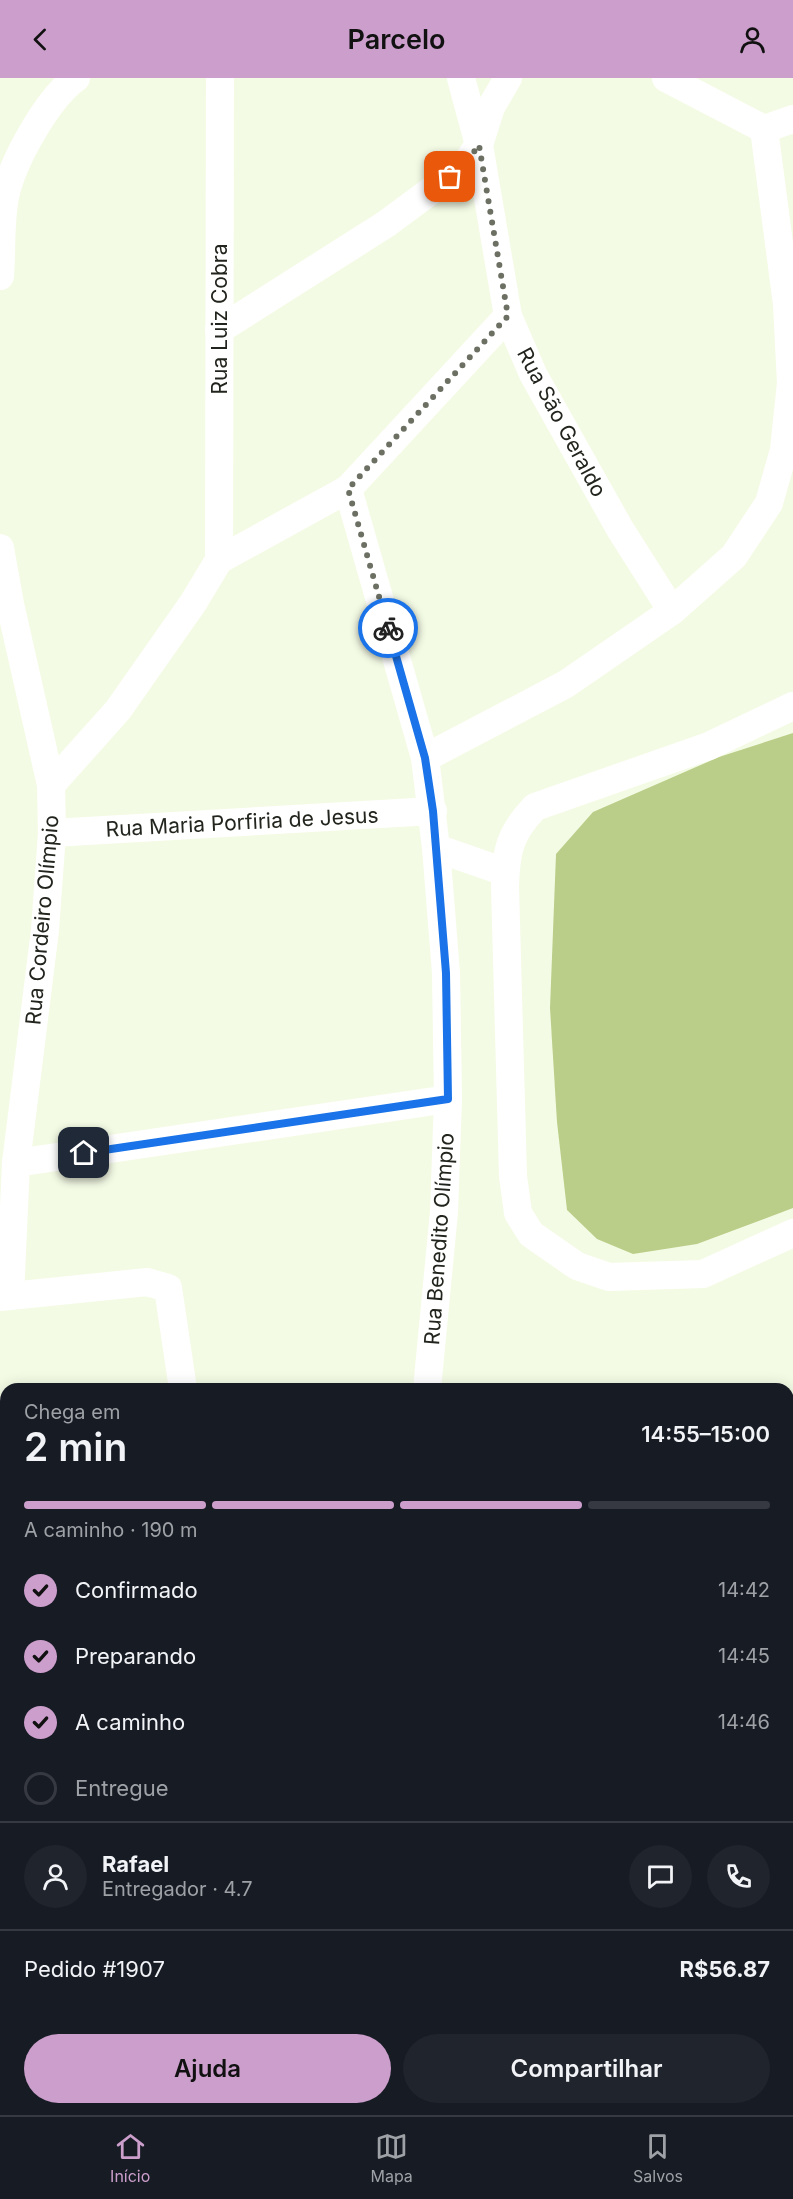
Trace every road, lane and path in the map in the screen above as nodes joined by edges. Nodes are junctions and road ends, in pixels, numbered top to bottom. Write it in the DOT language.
graph roads {
  1 [pos="76,78"];
  2 [pos="220,78"];
  3 [pos="461,78"];
  4 [pos="508,78"];
  5 [pos="666,78"];
  6 [pos="793,119"];
  7 [pos="764,129"];
  8 [pos="479,145"];
  9 [pos="0,276"];
  10 [pos="508,316"];
  11 [pos="219,330"];
  12 [pos="348,489"];
  13 [pos="0,548"];
  14 [pos="219,560"];
  15 [pos="672,611"];
  16 [pos="793,706"];
  17 [pos="425,758"];
  18 [pos="51,785"];
  19 [pos="433,811"];
  20 [pos="52,833"];
  21 [pos="436,848"];
  22 [pos="505,872"];
  23 [pos="448,1099"];
  24 [pos="16,1163"];
  25 [pos="793,1233"];
  26 [pos="5,1296"];
  27 [pos="182,1383"];
  28 [pos="428,1383"];
  1 -- 9 [label="street"];
  2 -- 11 [label="street, Rua Luiz Cobra"];
  3 -- 8 [label="street, Rua São Geraldo"];
  4 -- 8 [label="street"];
  5 -- 7 [label="street"];
  6 -- 7 [label="street"];
  7 -- 15 [label="street"];
  8 -- 10 [label="street, Rua São Geraldo"];
  8 -- 11 [label="street"];
  10 -- 12 [label="street"];
  10 -- 15 [label="street, Rua São Geraldo"];
  11 -- 14 [label="street, Rua Luiz Cobra"];
  12 -- 14 [label="street"];
  12 -- 17 [label="street, Rua Benedito Olímpio"];
  13 -- 18 [label="street, Rua Cordeiro Olímpio"];
  14 -- 18 [label="street"];
  15 -- 17 [label="street"];
  16 -- 22 [label="street"];
  17 -- 19 [label="street, Rua Benedito Olímpio"];
  18 -- 20 [label="street, Rua Cordeiro Olímpio"];
  19 -- 20 [label="street, Rua Maria Porfiria de Jesus"];
  19 -- 21 [label="street, Rua Benedito Olímpio"];
  20 -- 24 [label="street, Rua Cordeiro Olímpio"];
  21 -- 22 [label="street"];
  21 -- 23 [label="street, Rua Benedito Olímpio"];
  22 -- 25 [label="street"];
  23 -- 24 [label="street"];
  23 -- 28 [label="street, Rua Benedito Olímpio"];
  24 -- 26 [label="street, Rua Cordeiro Olímpio"];
  26 -- 27 [label="street"];
}
